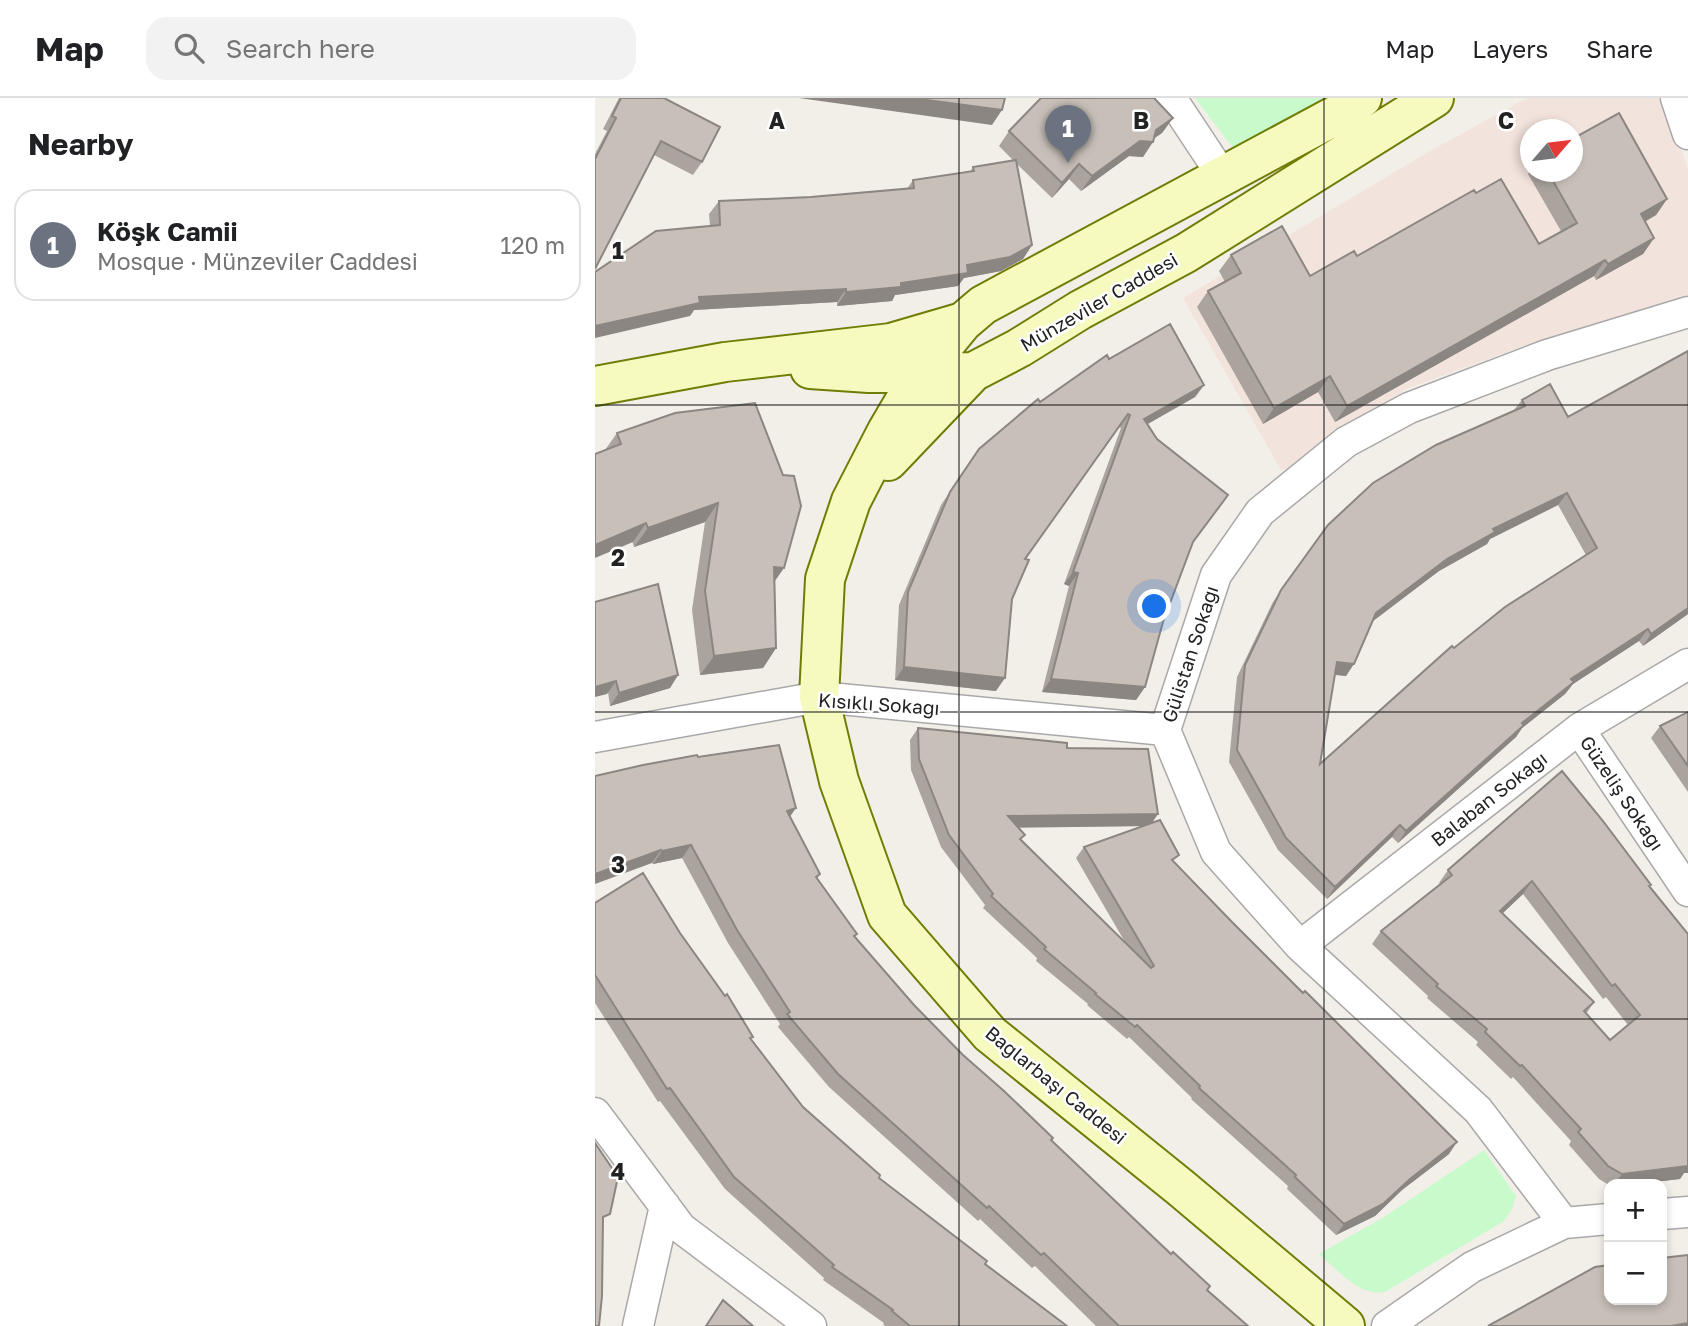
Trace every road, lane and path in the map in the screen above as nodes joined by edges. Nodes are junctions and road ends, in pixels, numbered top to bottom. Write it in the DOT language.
graph roads {
  1 [pos="1171,98"];
  2 [pos="1362,98"];
  3 [pos="1434,98"];
  4 [pos="1676,98"];
  5 [pos="1688,134"];
  6 [pos="1222,175"];
  7 [pos="1688,312"];
  8 [pos="963,322"];
  9 [pos="725,362"];
  10 [pos="973,372"];
  11 [pos="869,373"];
  12 [pos="921,373"];
  13 [pos="595,386"];
  14 [pos="887,431"];
  15 [pos="851,501"];
  16 [pos="1688,664"];
  17 [pos="818,697"];
  18 [pos="1579,729"];
  19 [pos="1164,730"];
  20 [pos="595,737"];
  21 [pos="1688,891"];
  22 [pos="1300,946"];
  23 [pos="595,1113"];
  24 [pos="665,1206"];
  25 [pos="1688,1212"];
  26 [pos="1667,1214"];
  27 [pos="1604,1219"];
  28 [pos="1564,1223"];
  29 [pos="638,1326"];
  30 [pos="811,1326"];
  31 [pos="1345,1326"];
  32 [pos="1387,1326"];
  1 -- 6 [label="street"];
  2 -- 6 [label="main road, Münzeviler Caddesi"];
  3 -- 10 [label="main road, Münzeviler Caddesi"];
  4 -- 5 [label="street"];
  6 -- 8 [label="main road, Münzeviler Caddesi"];
  7 -- 19 [label="street, Gülistan Sokağı"];
  8 -- 9 [label="main road, Münzeviler Caddesi"];
  8 -- 10 [label="main road"];
  8 -- 12 [label="main road, Bağlarbaşı Caddesi"];
  9 -- 11 [label="main road, Münzeviler Caddesi"];
  9 -- 13 [label="main road, Münzeviler Caddesi"];
  10 -- 12 [label="main road, Münzeviler Caddesi"];
  10 -- 15 [label="main road, Bağlarbaşı Caddesi"];
  11 -- 12 [label="main road, Münzeviler Caddesi"];
  11 -- 14 [label="main road, Bağlarbaşı Caddesi"];
  12 -- 14 [label="main road, Bağlarbaşı Caddesi"];
  14 -- 15 [label="main road, Bağlarbaşı Caddesi"];
  15 -- 17 [label="main road, Bağlarbaşı Caddesi"];
  16 -- 18 [label="street, Balaban Sokağı"];
  17 -- 19 [label="street, Kısıklı Sokağı"];
  17 -- 20 [label="street, Kısıklı Sokağı"];
  17 -- 31 [label="main road, Bağlarbaşı Caddesi"];
  18 -- 21 [label="street, Güzeliş Sokağı"];
  18 -- 22 [label="street, Balaban Sokağı"];
  19 -- 22 [label="street, Gülistan Sokağı"];
  22 -- 28 [label="street, Gülistan Sokağı"];
  23 -- 24 [label="street"];
  24 -- 29 [label="street"];
  24 -- 30 [label="street"];
  25 -- 26 [label="street"];
  27 -- 28 [label="street"];
  28 -- 32 [label="street"];
}
